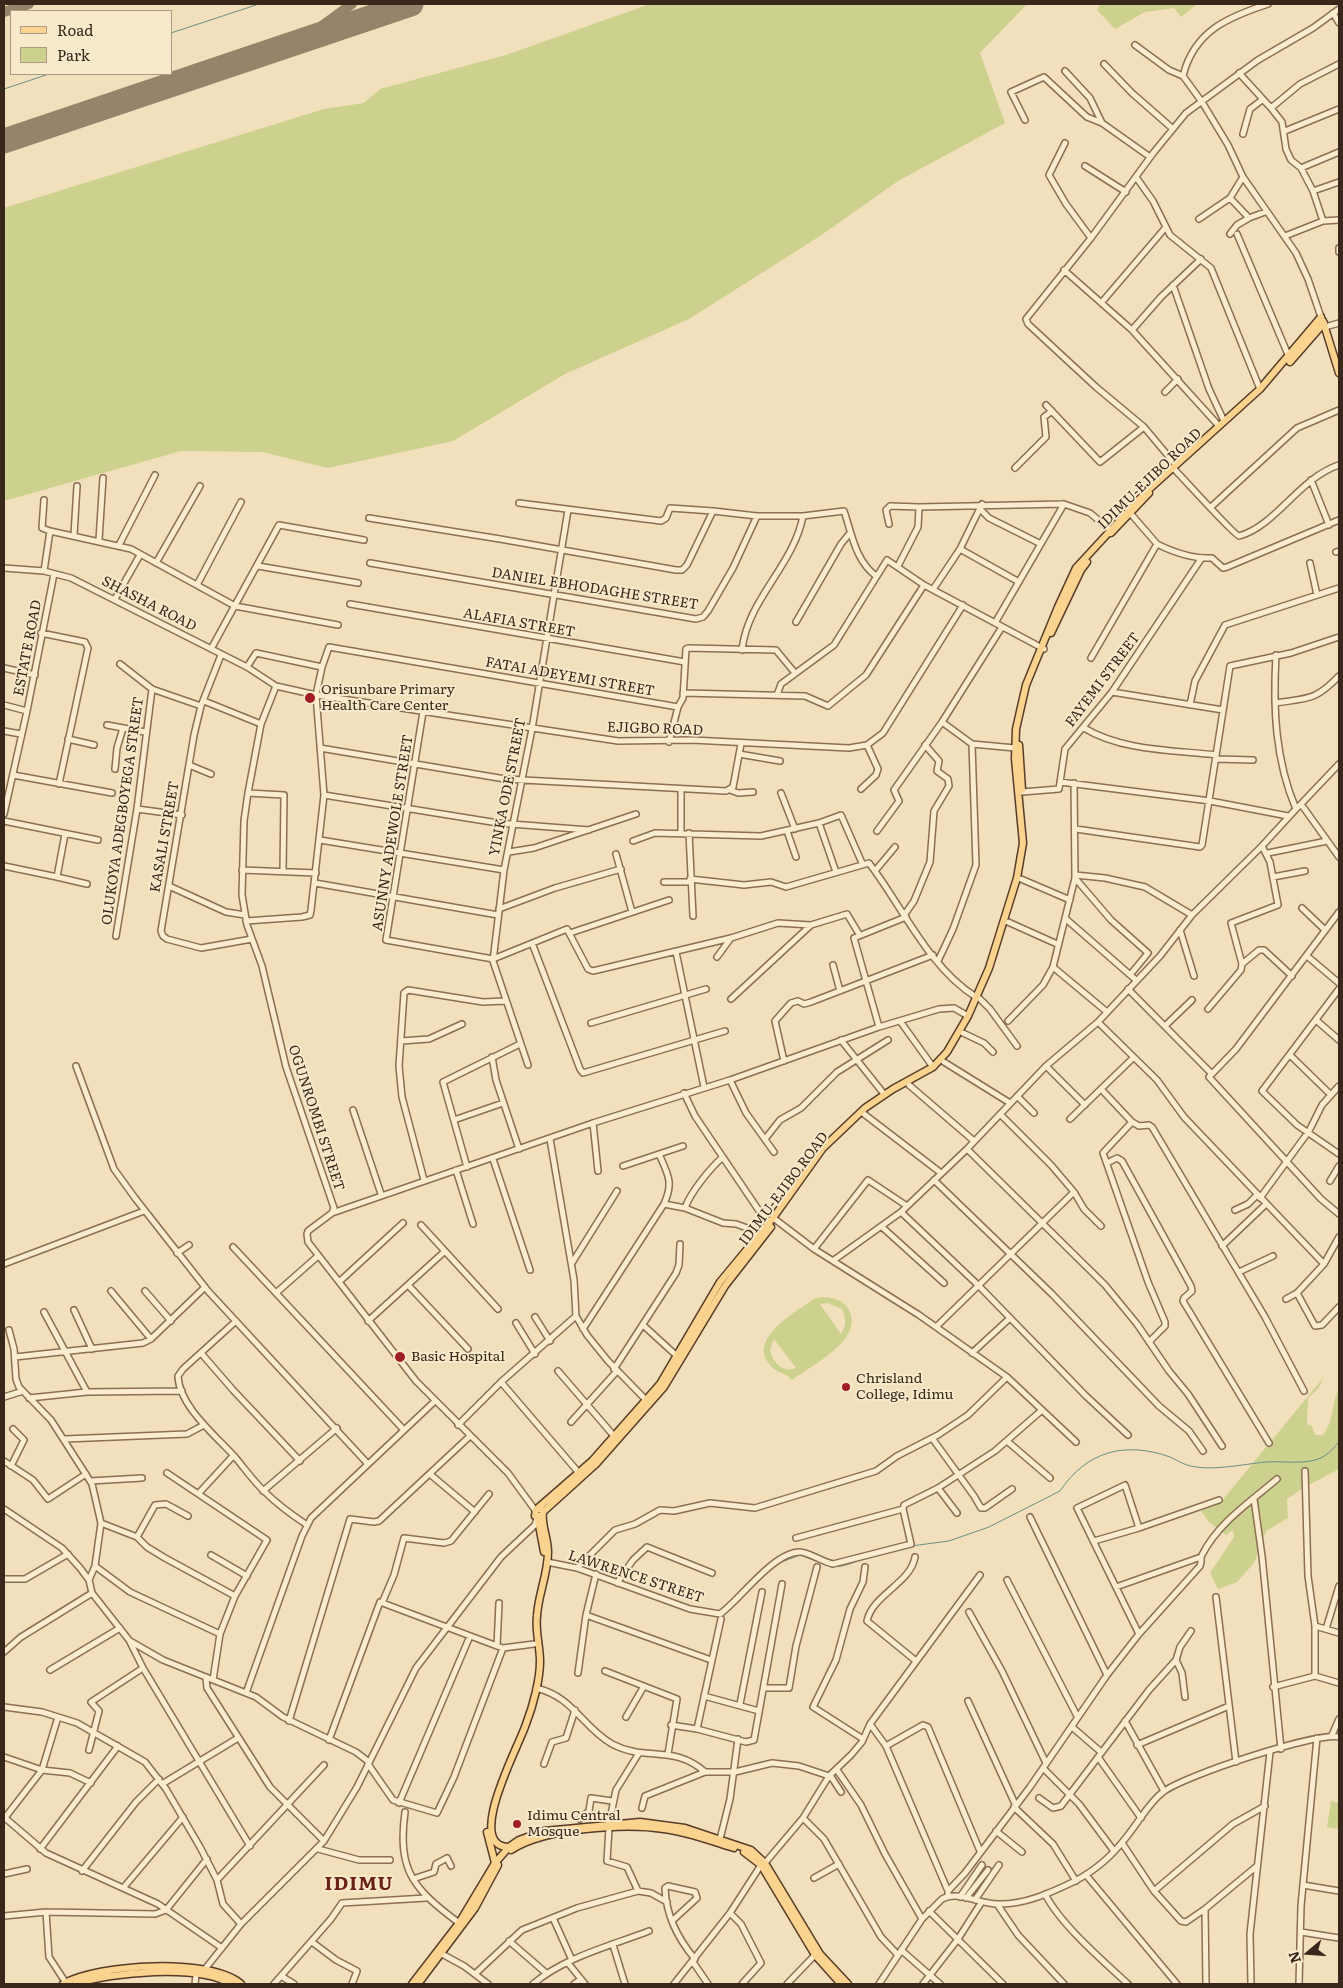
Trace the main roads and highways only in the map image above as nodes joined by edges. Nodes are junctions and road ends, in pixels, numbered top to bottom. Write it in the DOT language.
graph roads {
  1 [pos="1323,323"];
  2 [pos="1339,373"];
  3 [pos="1267,384"];
  4 [pos="1234,415"];
  5 [pos="1175,467"];
  6 [pos="1043,648"];
  7 [pos="978,998"];
  8 [pos="539,1514"];
  9 [pos="609,1826"];
  10 [pos="509,1847"];
  11 [pos="496,1862"];
  12 [pos="763,1864"];
  13 [pos="175,1970"];
  14 [pos="64,1983"];
  15 [pos="76,1984"];
  16 [pos="231,1984"];
  17 [pos="241,1984"];
  18 [pos="412,1984"];
  19 [pos="418,1984"];
  20 [pos="841,1984"];
  21 [pos="848,1984"];
  1 -- 2 [label="main road"];
  1 -- 3 [label="main road, IDIMU-EJIBO ROAD"];
  1 -- 3 [label="main road, IDIMU-EJIBO ROAD"];
  3 -- 4 [label="main road, IDIMU-EJIBO ROAD"];
  3 -- 4 [label="main road, IDIMU-EJIBO ROAD"];
  4 -- 5 [label="main road, IDIMU-EJIBO ROAD"];
  4 -- 5 [label="main road, IDIMU-EJIBO ROAD"];
  5 -- 6 [label="main road, IDIMU-EJIBO ROAD"];
  5 -- 6 [label="main road, IDIMU-EJIBO ROAD"];
  6 -- 7 [label="main road, IDIMU-EJIBO ROAD"];
  6 -- 7 [label="main road, IDIMU-EJIBO ROAD"];
  7 -- 8 [label="main road, IDIMU-EJIBO ROAD"];
  7 -- 8 [label="main road, IDIMU-EJIBO ROAD"];
  8 -- 10 [label="main road"];
  8 -- 11 [label="main road"];
  9 -- 10 [label="main road"];
  9 -- 12 [label="main road"];
  9 -- 12 [label="main road"];
  9 -- 19 [label="main road"];
  10 -- 11 [label="main road"];
  11 -- 18 [label="main road"];
  12 -- 20 [label="main road"];
  12 -- 21 [label="main road"];
  13 -- 14 [label="main road"];
  13 -- 15 [label="main road"];
  13 -- 16 [label="main road"];
  13 -- 17 [label="main road"];
}
